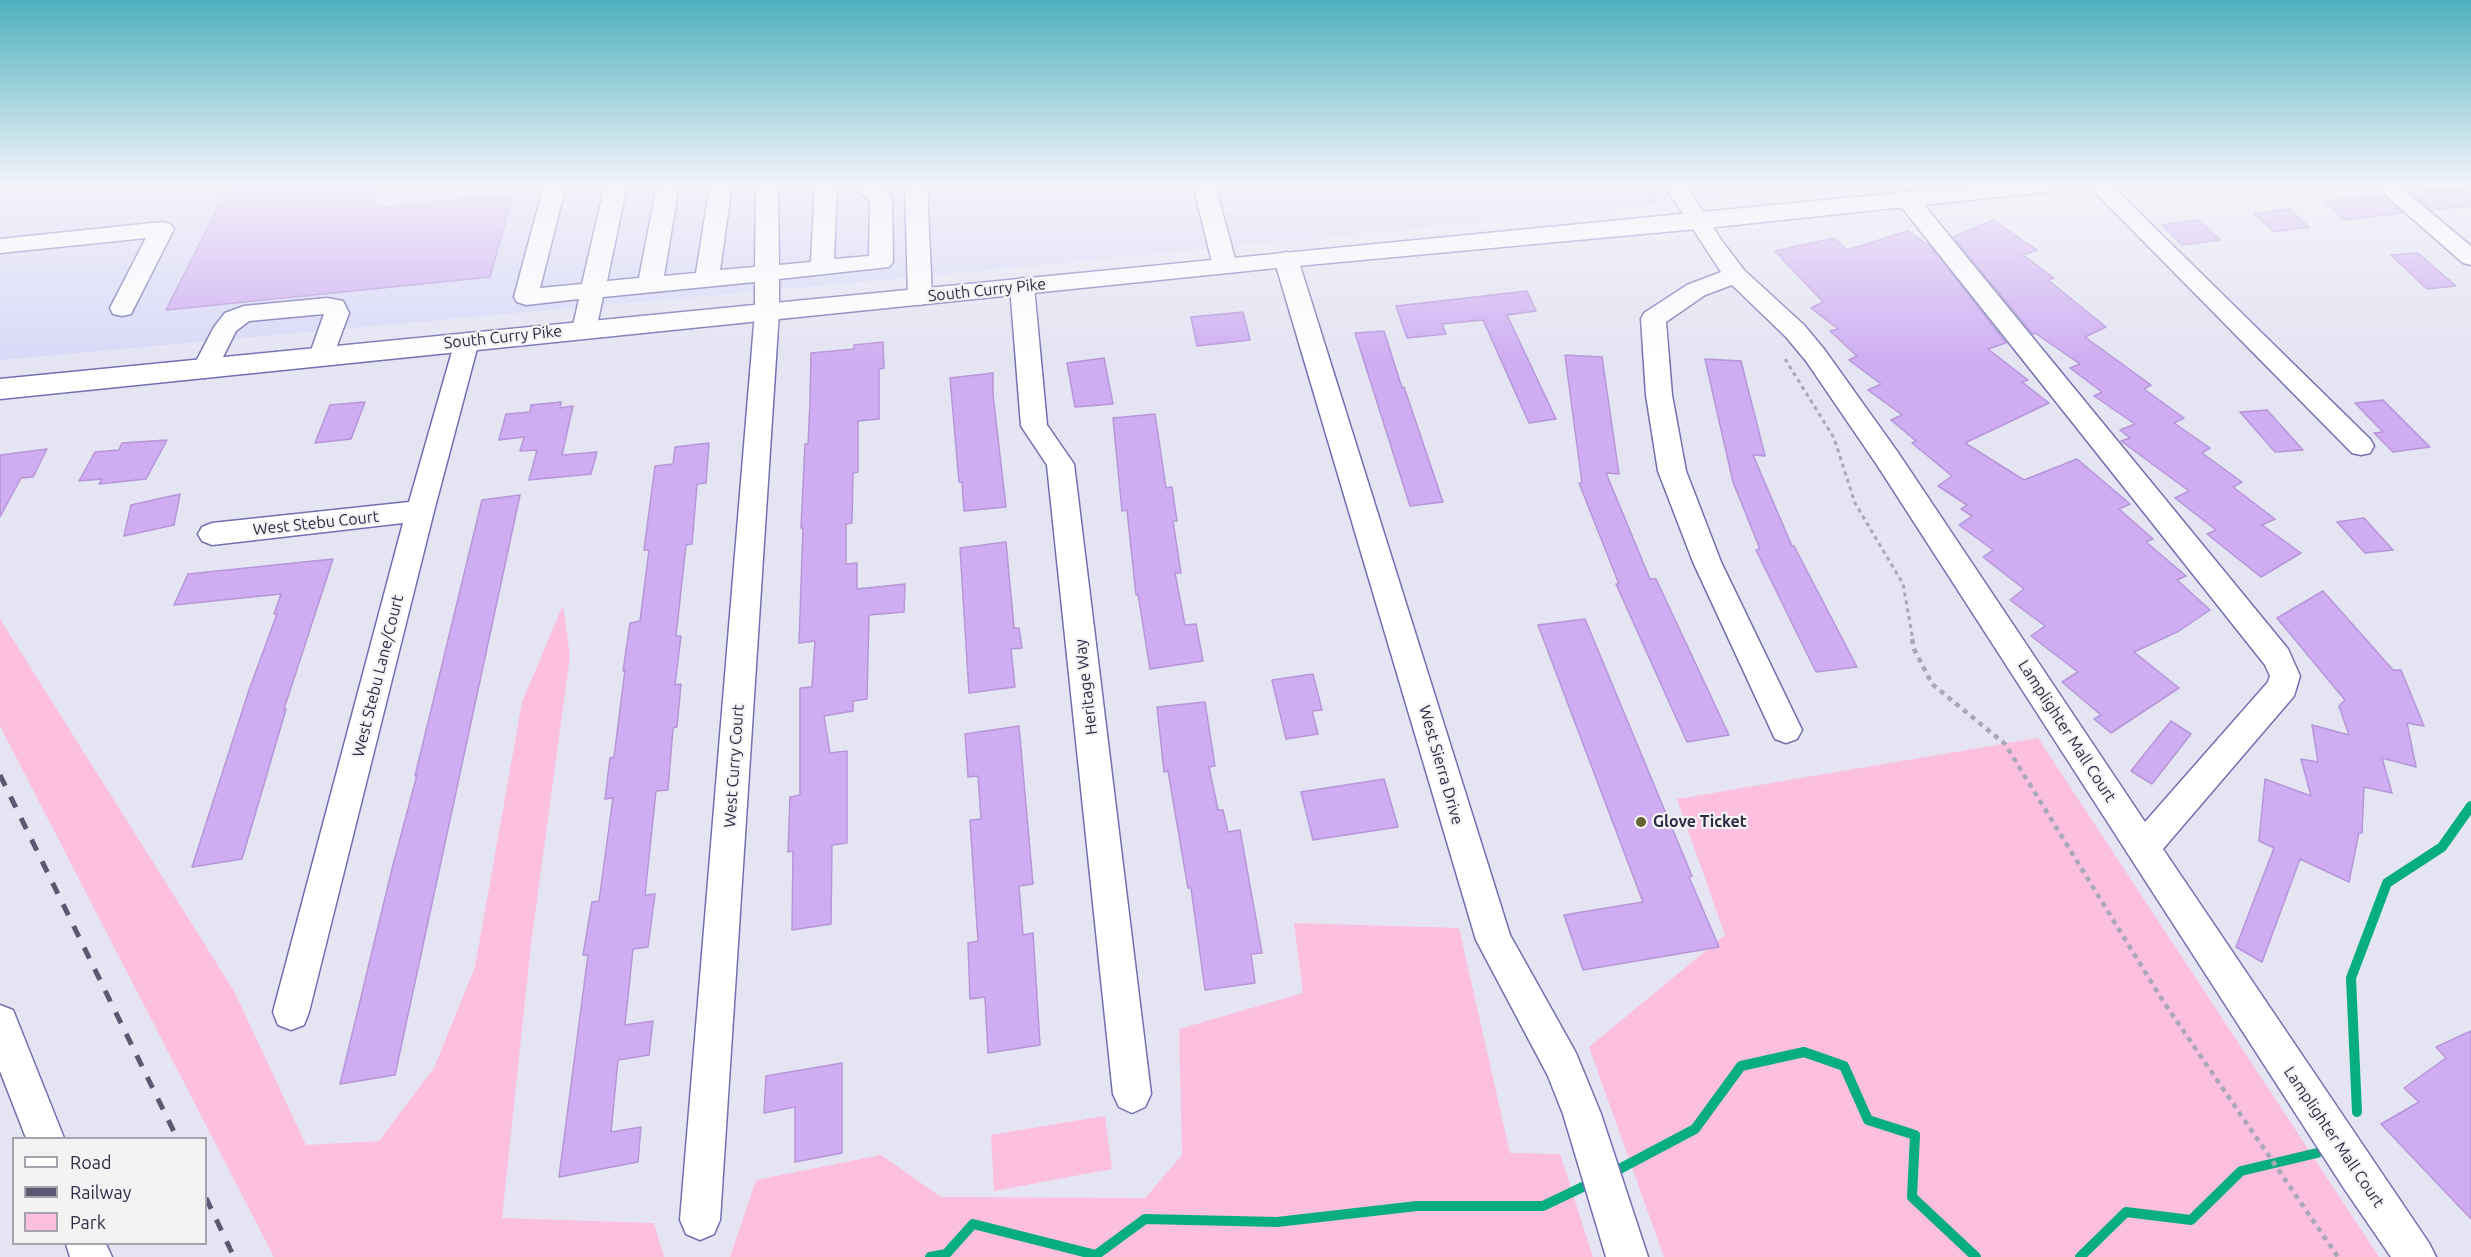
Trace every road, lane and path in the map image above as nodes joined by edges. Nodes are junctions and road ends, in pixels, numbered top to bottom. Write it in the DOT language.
graph roads {
  1 [pos="22,244"];
  2 [pos="155,244"];
  3 [pos="540,244"];
  4 [pos="603,244"];
  5 [pos="658,244"];
  6 [pos="712,244"];
  7 [pos="767,244"];
  8 [pos="823,244"];
  9 [pos="881,244"];
  10 [pos="918,244"];
  11 [pos="1219,244"];
  12 [pos="1452,244"];
  13 [pos="1713,244"];
  14 [pos="1943,244"];
  15 [pos="2158,244"];
  16 [pos="2454,244"];
  17 [pos="0,246"];
  18 [pos="2471,258"];
  19 [pos="1286,259"];
  20 [pos="1225,266"];
  21 [pos="822,269"];
  22 [pos="767,275"];
  23 [pos="1736,275"];
  24 [pos="707,280"];
  25 [pos="650,286"];
  26 [pos="1022,286"];
  27 [pos="592,291"];
  28 [pos="920,297"];
  29 [pos="122,308"];
  30 [pos="767,312"];
  31 [pos="584,330"];
  32 [pos="467,341"];
  33 [pos="1781,352"];
  34 [pos="322,356"];
  35 [pos="205,369"];
  36 [pos="0,389"];
  37 [pos="2361,446"];
  38 [pos="420,511"];
  39 [pos="212,534"];
  40 [pos="1786,730"];
  41 [pos="2144,847"];
  42 [pos="291,1012"];
  43 [pos="0,1023"];
  44 [pos="1132,1094"];
  45 [pos="45,1137"];
  46 [pos="700,1220"];
  47 [pos="1624,1248"];
  48 [pos="2337,1255"];
  49 [pos="2415,1257"];
  1 -- 17 [label="street"];
  2 -- 29 [label="street"];
  3 -- 27 [label="street"];
  4 -- 27 [label="street"];
  5 -- 25 [label="street"];
  6 -- 24 [label="street"];
  7 -- 22 [label="street, West Curry Court"];
  8 -- 21 [label="street"];
  9 -- 21 [label="street"];
  10 -- 28 [label="street"];
  11 -- 20 [label="street"];
  12 -- 19 [label="main road, South Curry Pike"];
  13 -- 23 [label="street, Lamplighter Mall Court"];
  14 -- 41 [label="street"];
  15 -- 37 [label="street"];
  16 -- 18 [label="street"];
  19 -- 20 [label="main road, South Curry Pike"];
  19 -- 47 [label="street, West Sierra Drive"];
  20 -- 26 [label="main road, South Curry Pike"];
  21 -- 22 [label="street"];
  22 -- 24 [label="street"];
  22 -- 30 [label="street, West Curry Court"];
  23 -- 40 [label="street"];
  23 -- 41 [label="street, Lamplighter Mall Court"];
  24 -- 25 [label="street"];
  25 -- 27 [label="street"];
  26 -- 28 [label="main road, South Curry Pike"];
  26 -- 44 [label="street, Heritage Way"];
  27 -- 31 [label="street"];
  28 -- 30 [label="main road, South Curry Pike"];
  30 -- 31 [label="main road, South Curry Pike"];
  30 -- 46 [label="street, West Curry Court"];
  31 -- 32 [label="main road, South Curry Pike"];
  32 -- 34 [label="main road, South Curry Pike"];
  32 -- 38 [label="street, West Stebu Lane/Court"];
  33 -- 48 [label="path"];
  34 -- 35 [label="main road, South Curry Pike"];
  34 -- 35 [label="street"];
  35 -- 36 [label="main road, South Curry Pike"];
  38 -- 39 [label="street, West Stebu Court"];
  38 -- 42 [label="street, West Stebu Lane/Court"];
  41 -- 49 [label="street, Lamplighter Mall Court"];
  43 -- 45 [label="street"];
}
